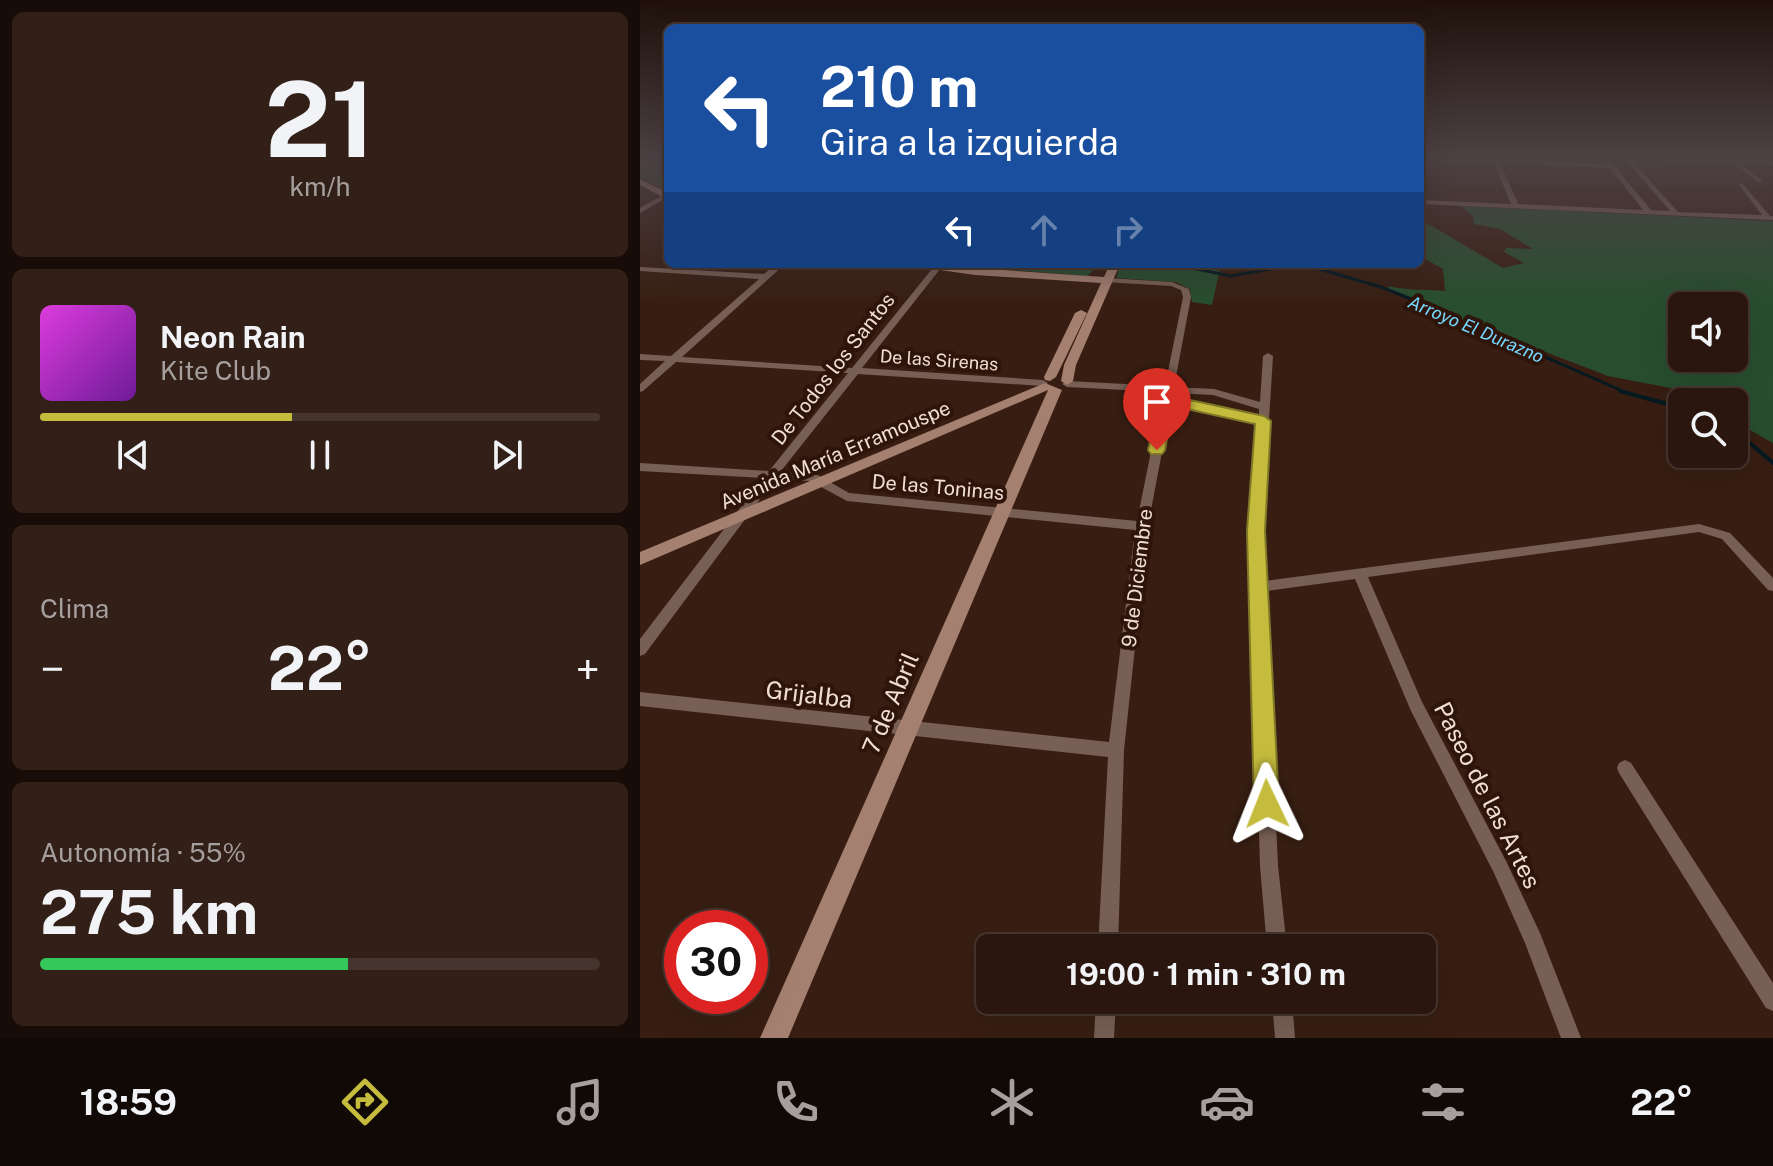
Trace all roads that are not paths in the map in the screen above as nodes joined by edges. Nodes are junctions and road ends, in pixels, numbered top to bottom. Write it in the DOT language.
graph roads {
  1 [pos="1526,207"];
  2 [pos="1645,207"];
  3 [pos="1670,207"];
  4 [pos="1649,213"];
  5 [pos="1676,214"];
  6 [pos="1771,218"];
  7 [pos="776,268"];
  8 [pos="936,268"];
  9 [pos="961,268"];
  10 [pos="1107,268"];
  11 [pos="640,269"];
  12 [pos="766,277"];
  13 [pos="1102,280"];
  14 [pos="1268,356"];
  15 [pos="640,357"];
  16 [pos="673,359"];
  17 [pos="853,370"];
  18 [pos="1054,384"];
  19 [pos="640,389"];
  20 [pos="1168,394"];
  21 [pos="1265,401"];
  22 [pos="1264,421"];
  23 [pos="640,467"];
  24 [pos="771,476"];
  25 [pos="824,481"];
  26 [pos="1002,511"];
  27 [pos="740,517"];
  28 [pos="1142,526"];
  29 [pos="640,559"];
  30 [pos="1360,575"];
  31 [pos="1773,586"];
  32 [pos="1259,587"];
  33 [pos="640,650"];
  34 [pos="640,699"];
  35 [pos="907,730"];
  36 [pos="1116,750"];
  37 [pos="1625,768"];
  38 [pos="1109,934"];
  39 [pos="1276,934"];
  40 [pos="1773,1001"];
  41 [pos="1105,1014"];
  42 [pos="1283,1014"];
  43 [pos="774,1038"];
  44 [pos="1104,1038"];
  45 [pos="1285,1038"];
  46 [pos="1571,1038"];
  1 -- 4 [label="street"];
  2 -- 4 [label="street"];
  3 -- 5 [label="street"];
  4 -- 5 [label="street"];
  5 -- 6 [label="street"];
  7 -- 12 [label="street"];
  8 -- 17 [label="street, De Todos los Santos"];
  9 -- 13 [label="main road"];
  10 -- 13 [label="main road, 7 de Abril"];
  11 -- 12 [label="street"];
  12 -- 16 [label="street"];
  13 -- 18 [label="main road, 7 de Abril"];
  13 -- 20 [label="street, 9 de Diciembre"];
  14 -- 21 [label="street"];
  15 -- 16 [label="street, De las Sirenas"];
  16 -- 17 [label="street, De las Sirenas"];
  16 -- 19 [label="street"];
  17 -- 18 [label="street, De las Sirenas"];
  17 -- 24 [label="street, De Todos los Santos"];
  18 -- 20 [label="street, De las Sirenas"];
  18 -- 25 [label="main road, Avenida María Erramouspe"];
  18 -- 26 [label="main road, 7 de Abril"];
  20 -- 21 [label="street, De las Sirenas"];
  20 -- 22 [label="street"];
  20 -- 28 [label="street, 9 de Diciembre"];
  21 -- 22 [label="street"];
  22 -- 32 [label="street"];
  23 -- 24 [label="street, De las Toninas"];
  24 -- 25 [label="street, De las Toninas"];
  24 -- 27 [label="street, De Todos los Santos"];
  25 -- 26 [label="street, De las Toninas"];
  25 -- 27 [label="main road, Avenida María Erramouspe"];
  26 -- 28 [label="street, De las Toninas"];
  26 -- 35 [label="main road, 7 de Abril"];
  27 -- 29 [label="main road, Avenida María Erramouspe"];
  27 -- 33 [label="street, De Todos los Santos"];
  28 -- 36 [label="street, 9 de Diciembre"];
  30 -- 31 [label="street"];
  30 -- 32 [label="street"];
  30 -- 46 [label="street, Paseo de las Artes"];
  32 -- 39 [label="street"];
  34 -- 35 [label="street, Grijalba"];
  35 -- 36 [label="street, Grijalba"];
  35 -- 43 [label="main road, 7 de Abril"];
  36 -- 38 [label="street, 9 de Diciembre"];
  37 -- 40 [label="street"];
  41 -- 44 [label="street"];
  42 -- 45 [label="street"];
}
